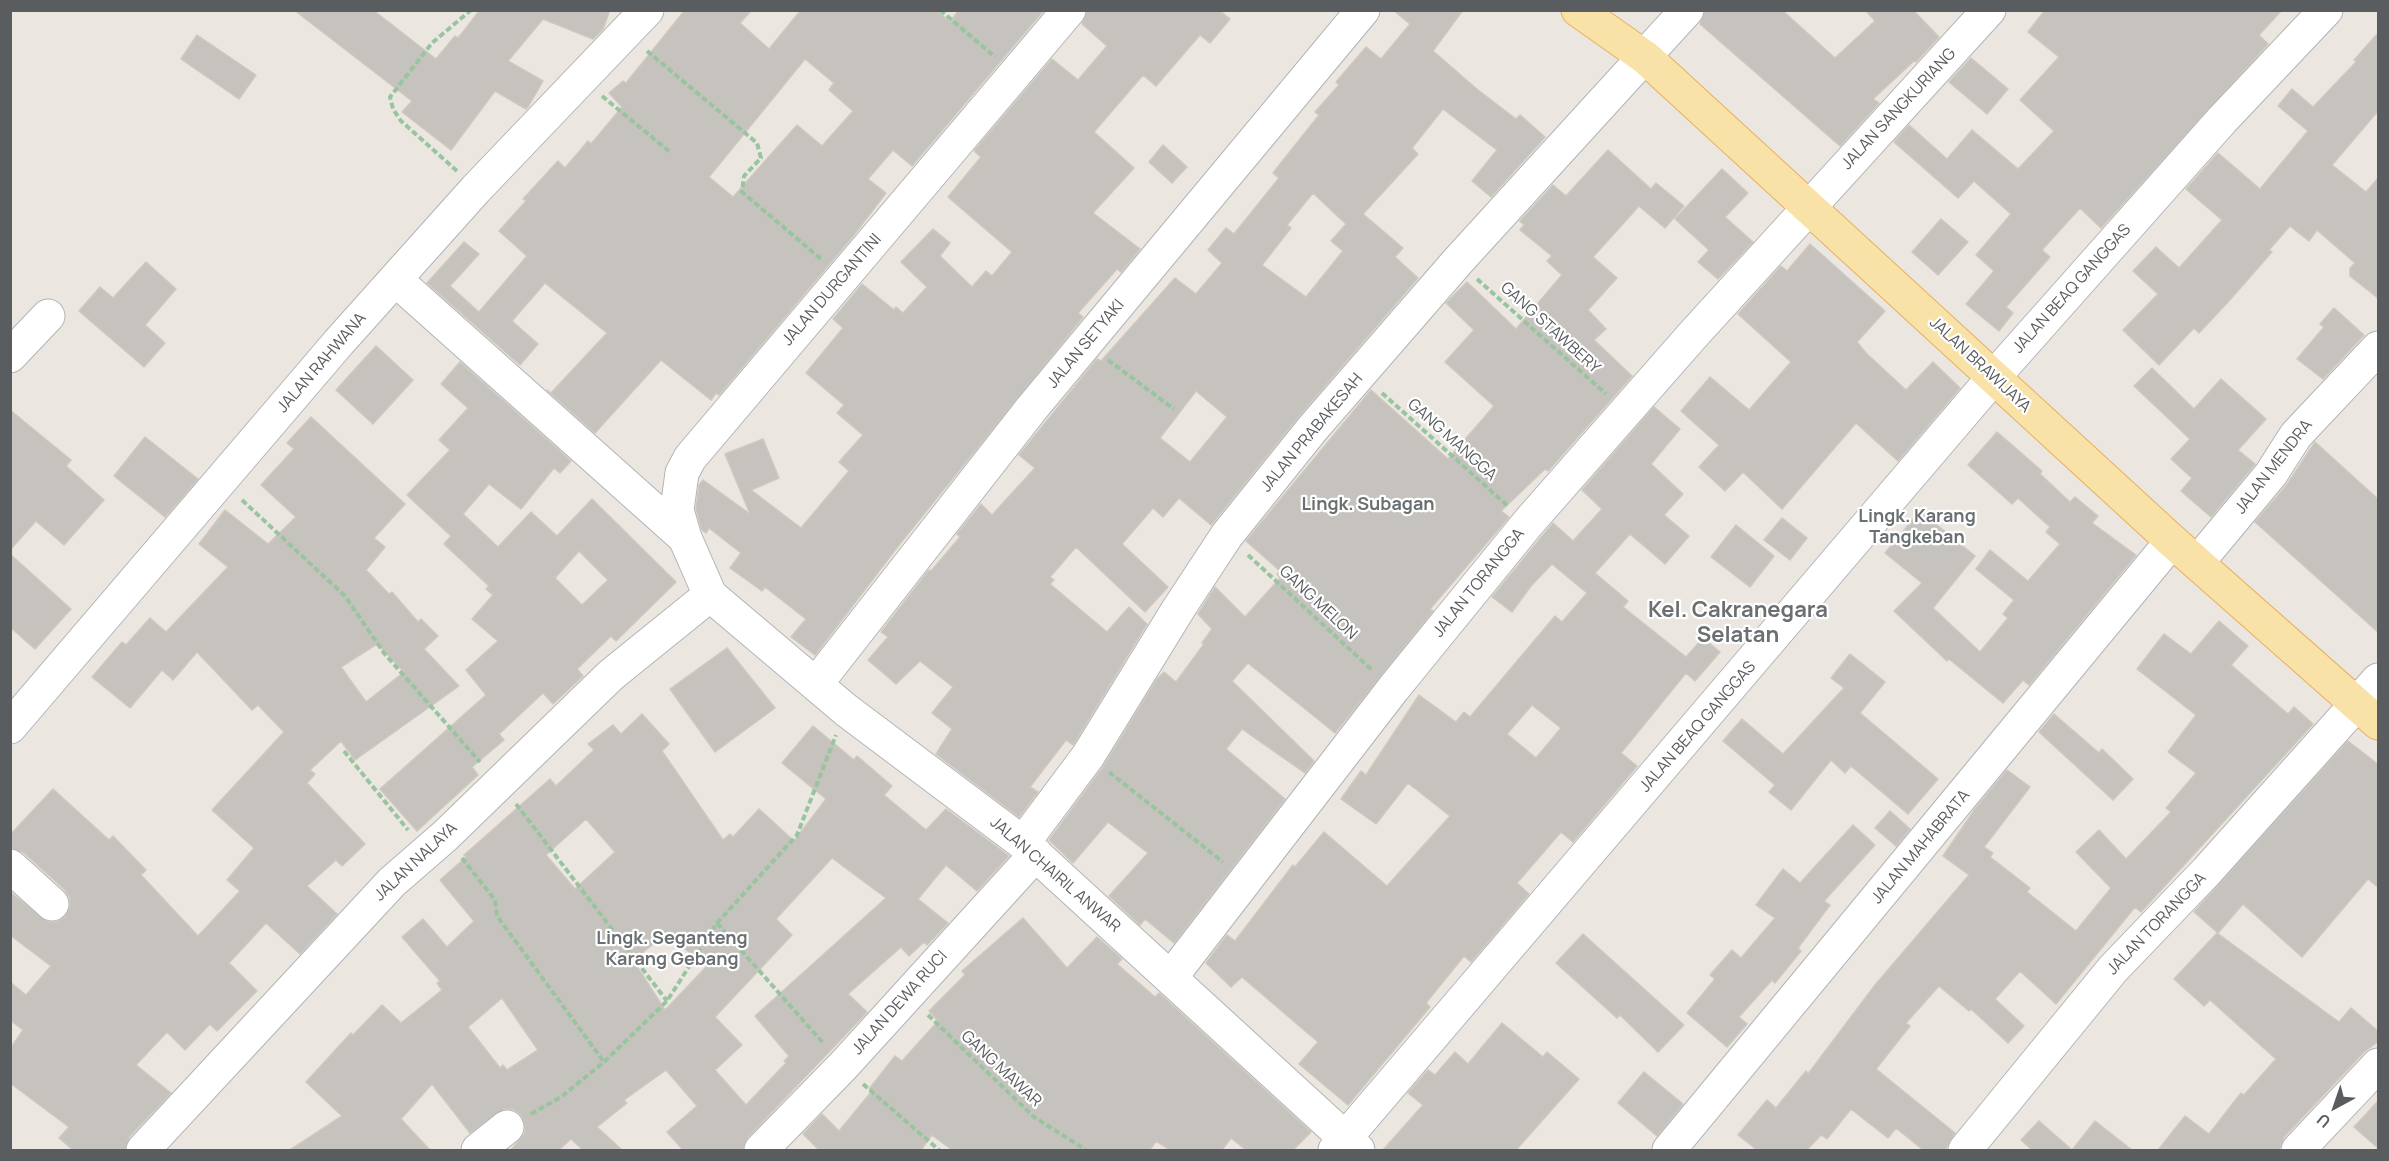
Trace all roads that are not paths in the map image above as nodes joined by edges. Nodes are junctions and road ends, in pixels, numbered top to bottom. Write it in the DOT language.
graph roads {
  1 [pos="1069,10"];
  2 [pos="1364,10"];
  3 [pos="1578,10"];
  4 [pos="1687,10"];
  5 [pos="1989,10"];
  6 [pos="2326,10"];
  7 [pos="636,22"];
  8 [pos="1646,58"];
  9 [pos="1808,207"];
  10 [pos="396,280"];
  11 [pos="48,316"];
  12 [pos="2379,348"];
  13 [pos="10,356"];
  14 [pos="1994,378"];
  15 [pos="685,538"];
  16 [pos="2172,541"];
  17 [pos="2196,562"];
  18 [pos="710,595"];
  19 [pos="816,684"];
  20 [pos="2371,702"];
  21 [pos="10,726"];
  22 [pos="1029,849"];
  23 [pos="10,866"];
  24 [pos="52,904"];
  25 [pos="1171,977"];
  26 [pos="2379,1065"];
  27 [pos="507,1127"];
  28 [pos="1346,1147"];
  29 [pos="143,1150"];
  30 [pos="478,1150"];
  31 [pos="761,1150"];
  32 [pos="1669,1150"];
  33 [pos="1965,1150"];
  34 [pos="2298,1150"];
  1 -- 15 [label="street, JALAN DURGANTINI"];
  2 -- 19 [label="street, JALAN SETYAKI"];
  3 -- 8 [label="main road, JALAN BRAWIJAYA"];
  4 -- 8 [label="street, JALAN PRABAKESAH"];
  5 -- 9 [label="street, JALAN SANGKURIANG"];
  6 -- 14 [label="street, JALAN BEAQ GANGGAS"];
  7 -- 10 [label="street, JALAN RAHWANA"];
  8 -- 9 [label="main road, JALAN BRAWIJAYA"];
  8 -- 22 [label="street, JALAN PRABAKESAH"];
  9 -- 14 [label="main road, JALAN BRAWIJAYA"];
  9 -- 25 [label="street, JALAN TORANGGA"];
  10 -- 15 [label="street"];
  10 -- 21 [label="street, JALAN RAHWANA"];
  11 -- 13 [label="street"];
  12 -- 17 [label="street, JALAN MENDRA"];
  14 -- 16 [label="main road, JALAN BRAWIJAYA"];
  14 -- 28 [label="street, JALAN BEAQ GANGGAS"];
  15 -- 18 [label="street, JALAN DURGANTINI"];
  16 -- 17 [label="main road, JALAN BRAWIJAYA"];
  16 -- 32 [label="street, JALAN MAHABRATA"];
  17 -- 20 [label="main road, JALAN BRAWIJAYA"];
  18 -- 19 [label="street, JALAN CHAIRIL ANWAR"];
  18 -- 29 [label="street, JALAN NALAYA"];
  19 -- 22 [label="street, JALAN CHAIRIL ANWAR"];
  20 -- 33 [label="street, JALAN TORANGGA"];
  22 -- 25 [label="street, JALAN CHAIRIL ANWAR"];
  22 -- 31 [label="street, JALAN DEWA RUCI"];
  23 -- 24 [label="street"];
  25 -- 28 [label="street, JALAN CHAIRIL ANWAR"];
  26 -- 34 [label="street"];
  27 -- 30 [label="street"];
}
